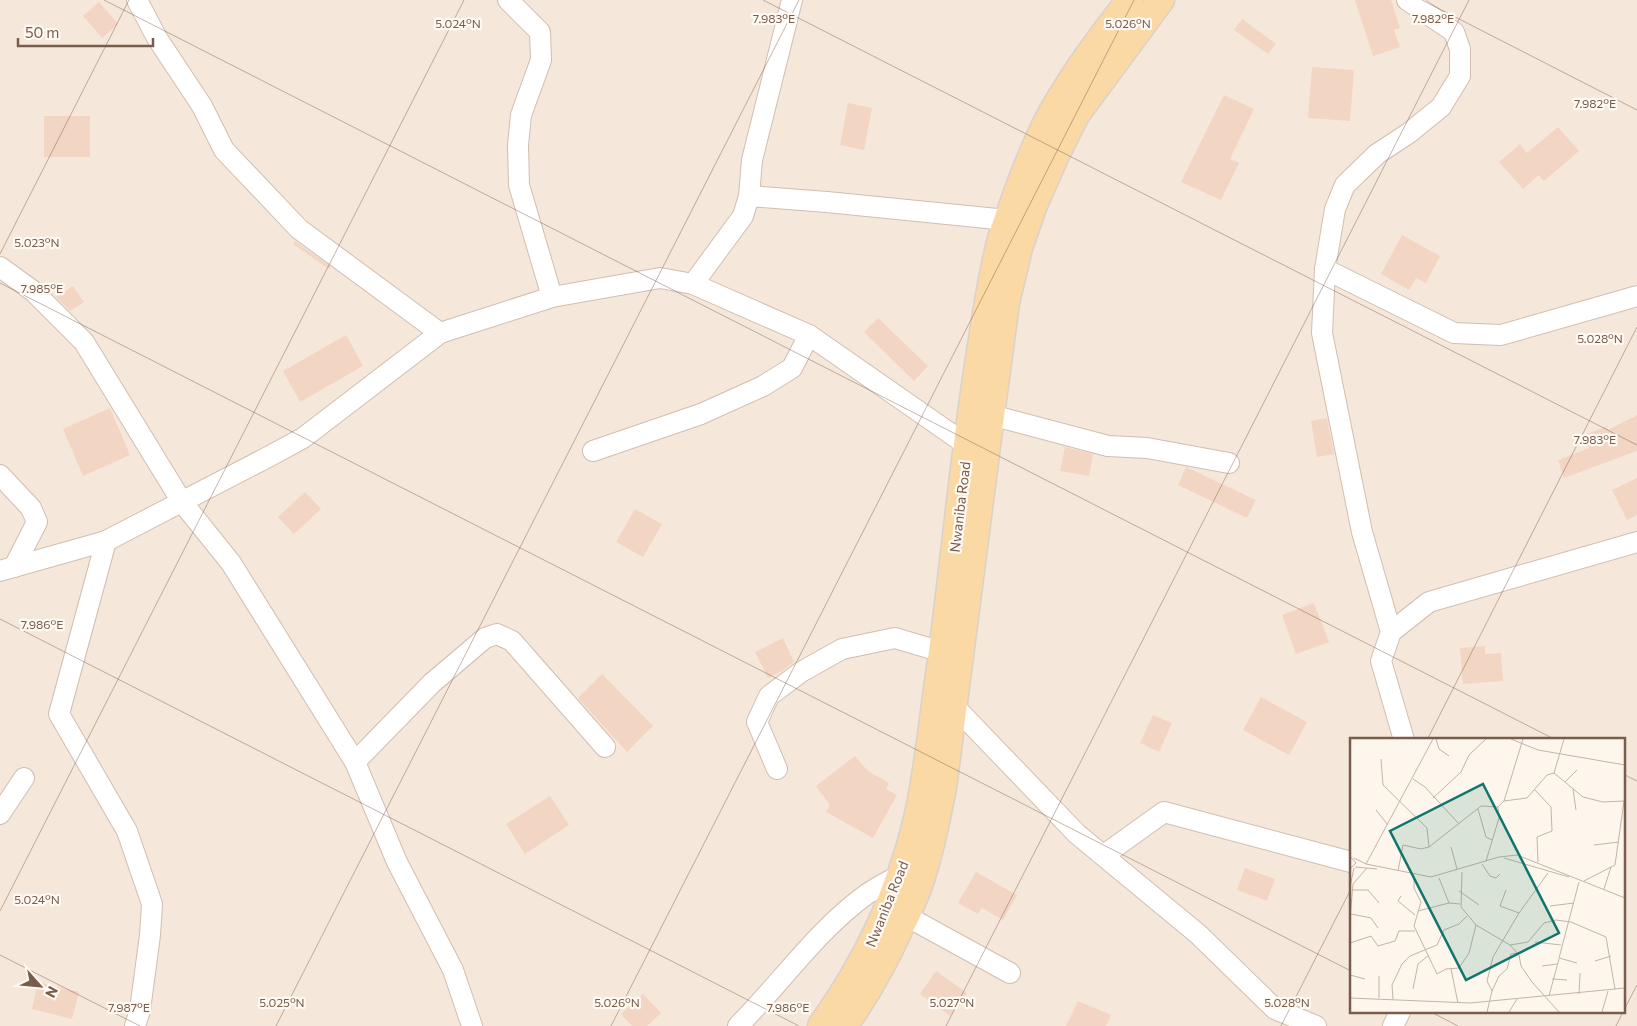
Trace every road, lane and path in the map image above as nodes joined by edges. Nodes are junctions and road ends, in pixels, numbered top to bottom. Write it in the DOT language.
graph roads {
  1 [pos="137,0"];
  2 [pos="508,0"];
  3 [pos="792,0"];
  4 [pos="1161,0"];
  5 [pos="1407,0"];
  6 [pos="1124,2"];
  7 [pos="749,196"];
  8 [pos="1007,220"];
  9 [pos="0,267"];
  10 [pos="1325,269"];
  11 [pos="693,284"];
  12 [pos="1637,296"];
  13 [pos="552,297"];
  14 [pos="440,333"];
  15 [pos="808,335"];
  16 [pos="991,415"];
  17 [pos="967,445"];
  18 [pos="593,451"];
  19 [pos="1229,463"];
  20 [pos="0,475"];
  21 [pos="182,502"];
  22 [pos="106,541"];
  23 [pos="1637,542"];
  24 [pos="7,569"];
  25 [pos="1391,632"];
  26 [pos="942,652"];
  27 [pos="954,706"];
  28 [pos="1403,738"];
  29 [pos="605,747"];
  30 [pos="355,762"];
  31 [pos="777,769"];
  32 [pos="24,778"];
  33 [pos="0,814"];
  34 [pos="1104,855"];
  35 [pos="1350,862"];
  36 [pos="900,875"];
  37 [pos="906,916"];
  38 [pos="1010,973"];
  39 [pos="1399,1014"];
  40 [pos="135,1026"];
  41 [pos="472,1026"];
  42 [pos="738,1026"];
  43 [pos="821,1026"];
  44 [pos="844,1026"];
  45 [pos="1316,1026"];
  46 [pos="1393,1026"];
  1 -- 14 [label="street"];
  2 -- 13 [label="street"];
  3 -- 7 [label="street"];
  4 -- 16 [label="main road"];
  5 -- 10 [label="street"];
  6 -- 8 [label="main road, Nwaniba Road"];
  7 -- 8 [label="street"];
  7 -- 11 [label="street"];
  8 -- 17 [label="main road, Nwaniba Road"];
  9 -- 21 [label="street"];
  10 -- 12 [label="street"];
  10 -- 25 [label="street"];
  11 -- 13 [label="street"];
  11 -- 15 [label="street"];
  13 -- 14 [label="street"];
  14 -- 21 [label="street"];
  15 -- 17 [label="street"];
  15 -- 18 [label="street"];
  16 -- 19 [label="street"];
  16 -- 27 [label="main road"];
  17 -- 26 [label="main road, Nwaniba Road"];
  20 -- 24 [label="street"];
  21 -- 22 [label="street"];
  21 -- 30 [label="street"];
  22 -- 24 [label="street"];
  22 -- 40 [label="street"];
  23 -- 25 [label="street"];
  25 -- 28 [label="street"];
  26 -- 31 [label="street"];
  26 -- 36 [label="main road, Nwaniba Road"];
  27 -- 34 [label="street"];
  27 -- 37 [label="main road"];
  29 -- 30 [label="street"];
  30 -- 41 [label="street"];
  32 -- 33 [label="street"];
  34 -- 35 [label="street"];
  34 -- 45 [label="street"];
  36 -- 42 [label="street"];
  36 -- 43 [label="main road, Nwaniba Road"];
  37 -- 38 [label="street"];
  37 -- 44 [label="main road"];
  39 -- 46 [label="street"];
}
